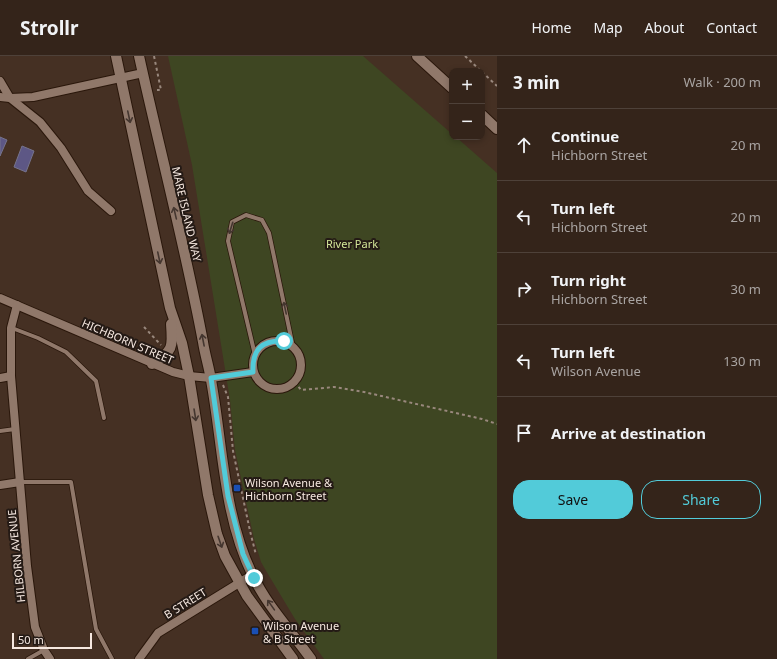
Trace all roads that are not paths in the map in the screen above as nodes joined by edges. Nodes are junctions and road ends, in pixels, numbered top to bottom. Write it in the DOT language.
graph roads {
  1 [pos="116,56"];
  2 [pos="139,56"];
  3 [pos="417,56"];
  4 [pos="143,73"];
  5 [pos="120,79"];
  6 [pos="0,81"];
  7 [pos="449,85"];
  8 [pos="0,97"];
  9 [pos="10,98"];
  10 [pos="485,119"];
  11 [pos="497,129"];
  12 [pos="111,211"];
  13 [pos="0,298"];
  14 [pos="17,305"];
  15 [pos="170,308"];
  16 [pos="11,328"];
  17 [pos="293,346"];
  18 [pos="255,355"];
  19 [pos="152,364"];
  20 [pos="253,372"];
  21 [pos="11,376"];
  22 [pos="189,376"];
  23 [pos="0,378"];
  24 [pos="216,378"];
  25 [pos="104,418"];
  26 [pos="15,429"];
  27 [pos="0,431"];
  28 [pos="20,482"];
  29 [pos="0,485"];
  30 [pos="252,575"];
  31 [pos="239,582"];
  32 [pos="44,650"];
  33 [pos="137,658"];
  34 [pos="28,659"];
  35 [pos="50,659"];
  36 [pos="112,659"];
  37 [pos="294,659"];
  38 [pos="311,659"];
  1 -- 5 [label="main road"];
  2 -- 4 [label="main road, MARE ISLAND WAY"];
  3 -- 7 [label="main road"];
  4 -- 5 [label="street"];
  24 -- 4 [label="main road, MARE ISLAND WAY, one-way"];
  5 -- 9 [label="street"];
  5 -- 15 [label="main road, one-way"];
  6 -- 9 [label="street"];
  8 -- 9 [label="street"];
  9 -- 12 [label="street"];
  10 -- 11 [label="main road"];
  13 -- 14 [label="street, HICHBORN STREET"];
  14 -- 16 [label="street, HILBORN AVENUE"];
  14 -- 19 [label="street, HICHBORN STREET"];
  15 -- 19 [label="main road"];
  15 -- 22 [label="main road"];
  16 -- 21 [label="street, HILBORN AVENUE"];
  16 -- 25 [label="lane"];
  17 -- 18 [label="street"];
  17 -- 18 [label="lane, one-way"];
  17 -- 20 [label="street"];
  18 -- 20 [label="street"];
  19 -- 22 [label="street, HICHBORN STREET"];
  20 -- 24 [label="street, HICHBORN STREET"];
  21 -- 23 [label="street"];
  21 -- 26 [label="street, HILBORN AVENUE"];
  22 -- 24 [label="street, HICHBORN STREET"];
  22 -- 31 [label="main road, one-way"];
  24 -- 30 [label="main road, MARE ISLAND WAY"];
  26 -- 27 [label="lane"];
  26 -- 28 [label="street, HILBORN AVENUE"];
  28 -- 29 [label="street"];
  28 -- 32 [label="street, HILBORN AVENUE"];
  28 -- 36 [label="lane"];
  30 -- 31 [label="street, B STREET"];
  38 -- 30 [label="main road, MARE ISLAND WAY, one-way"];
  31 -- 33 [label="street, B STREET"];
  31 -- 37 [label="main road"];
  32 -- 34 [label="lane"];
  32 -- 35 [label="street, HILBORN AVENUE"];
}
